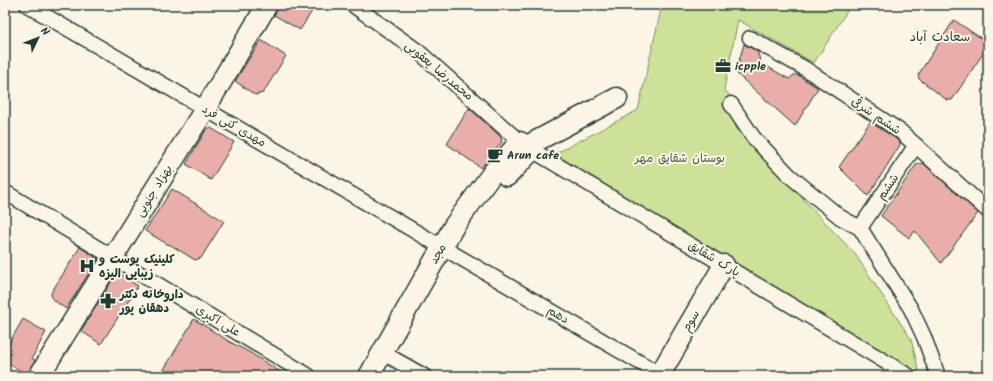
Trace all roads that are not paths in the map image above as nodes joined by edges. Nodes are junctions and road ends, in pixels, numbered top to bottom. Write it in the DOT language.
graph roads {
  1 [pos="27,5"];
  2 [pos="267,5"];
  3 [pos="353,5"];
  4 [pos="750,38"];
  5 [pos="617,98"];
  6 [pos="731,104"];
  7 [pos="205,109"];
  8 [pos="916,145"];
  9 [pos="526,146"];
  10 [pos="5,192"];
  11 [pos="988,211"];
  12 [pos="860,228"];
  13 [pos="448,251"];
  14 [pos="113,257"];
  15 [pos="724,265"];
  16 [pos="387,355"];
  17 [pos="660,375"];
  18 [pos="39,376"];
  19 [pos="309,376"];
  20 [pos="369,376"];
  21 [pos="382,376"];
  22 [pos="424,376"];
  23 [pos="909,376"];
  24 [pos="938,376"];
  1 -- 7 [label="street, مهدی کنی فرد"];
  2 -- 7 [label="street, بهزاد جنوبی"];
  3 -- 9 [label="street, محمدرضا یعقوبی"];
  4 -- 8 [label="street, ششم شرقی"];
  5 -- 9 [label="street, مجد"];
  6 -- 12 [label="street"];
  7 -- 13 [label="street, مهدی کنی فرد"];
  7 -- 14 [label="street, بهزاد جنوبی"];
  8 -- 11 [label="street, ششم شرقی"];
  8 -- 12 [label="street, ششم"];
  9 -- 13 [label="street, مجد"];
  9 -- 15 [label="street, پارک شقایق"];
  10 -- 14 [label="street, علی اکبری"];
  12 -- 24 [label="street"];
  13 -- 16 [label="street, مجد"];
  13 -- 17 [label="street, دهم"];
  14 -- 18 [label="street, بهزاد جنوبی"];
  14 -- 19 [label="street, علی اکبری"];
  15 -- 17 [label="street, سوم"];
  15 -- 23 [label="street, پارک شقایق"];
  16 -- 20 [label="street, مجد"];
  16 -- 21 [label="street, مجد"];
  16 -- 22 [label="street"];
}
